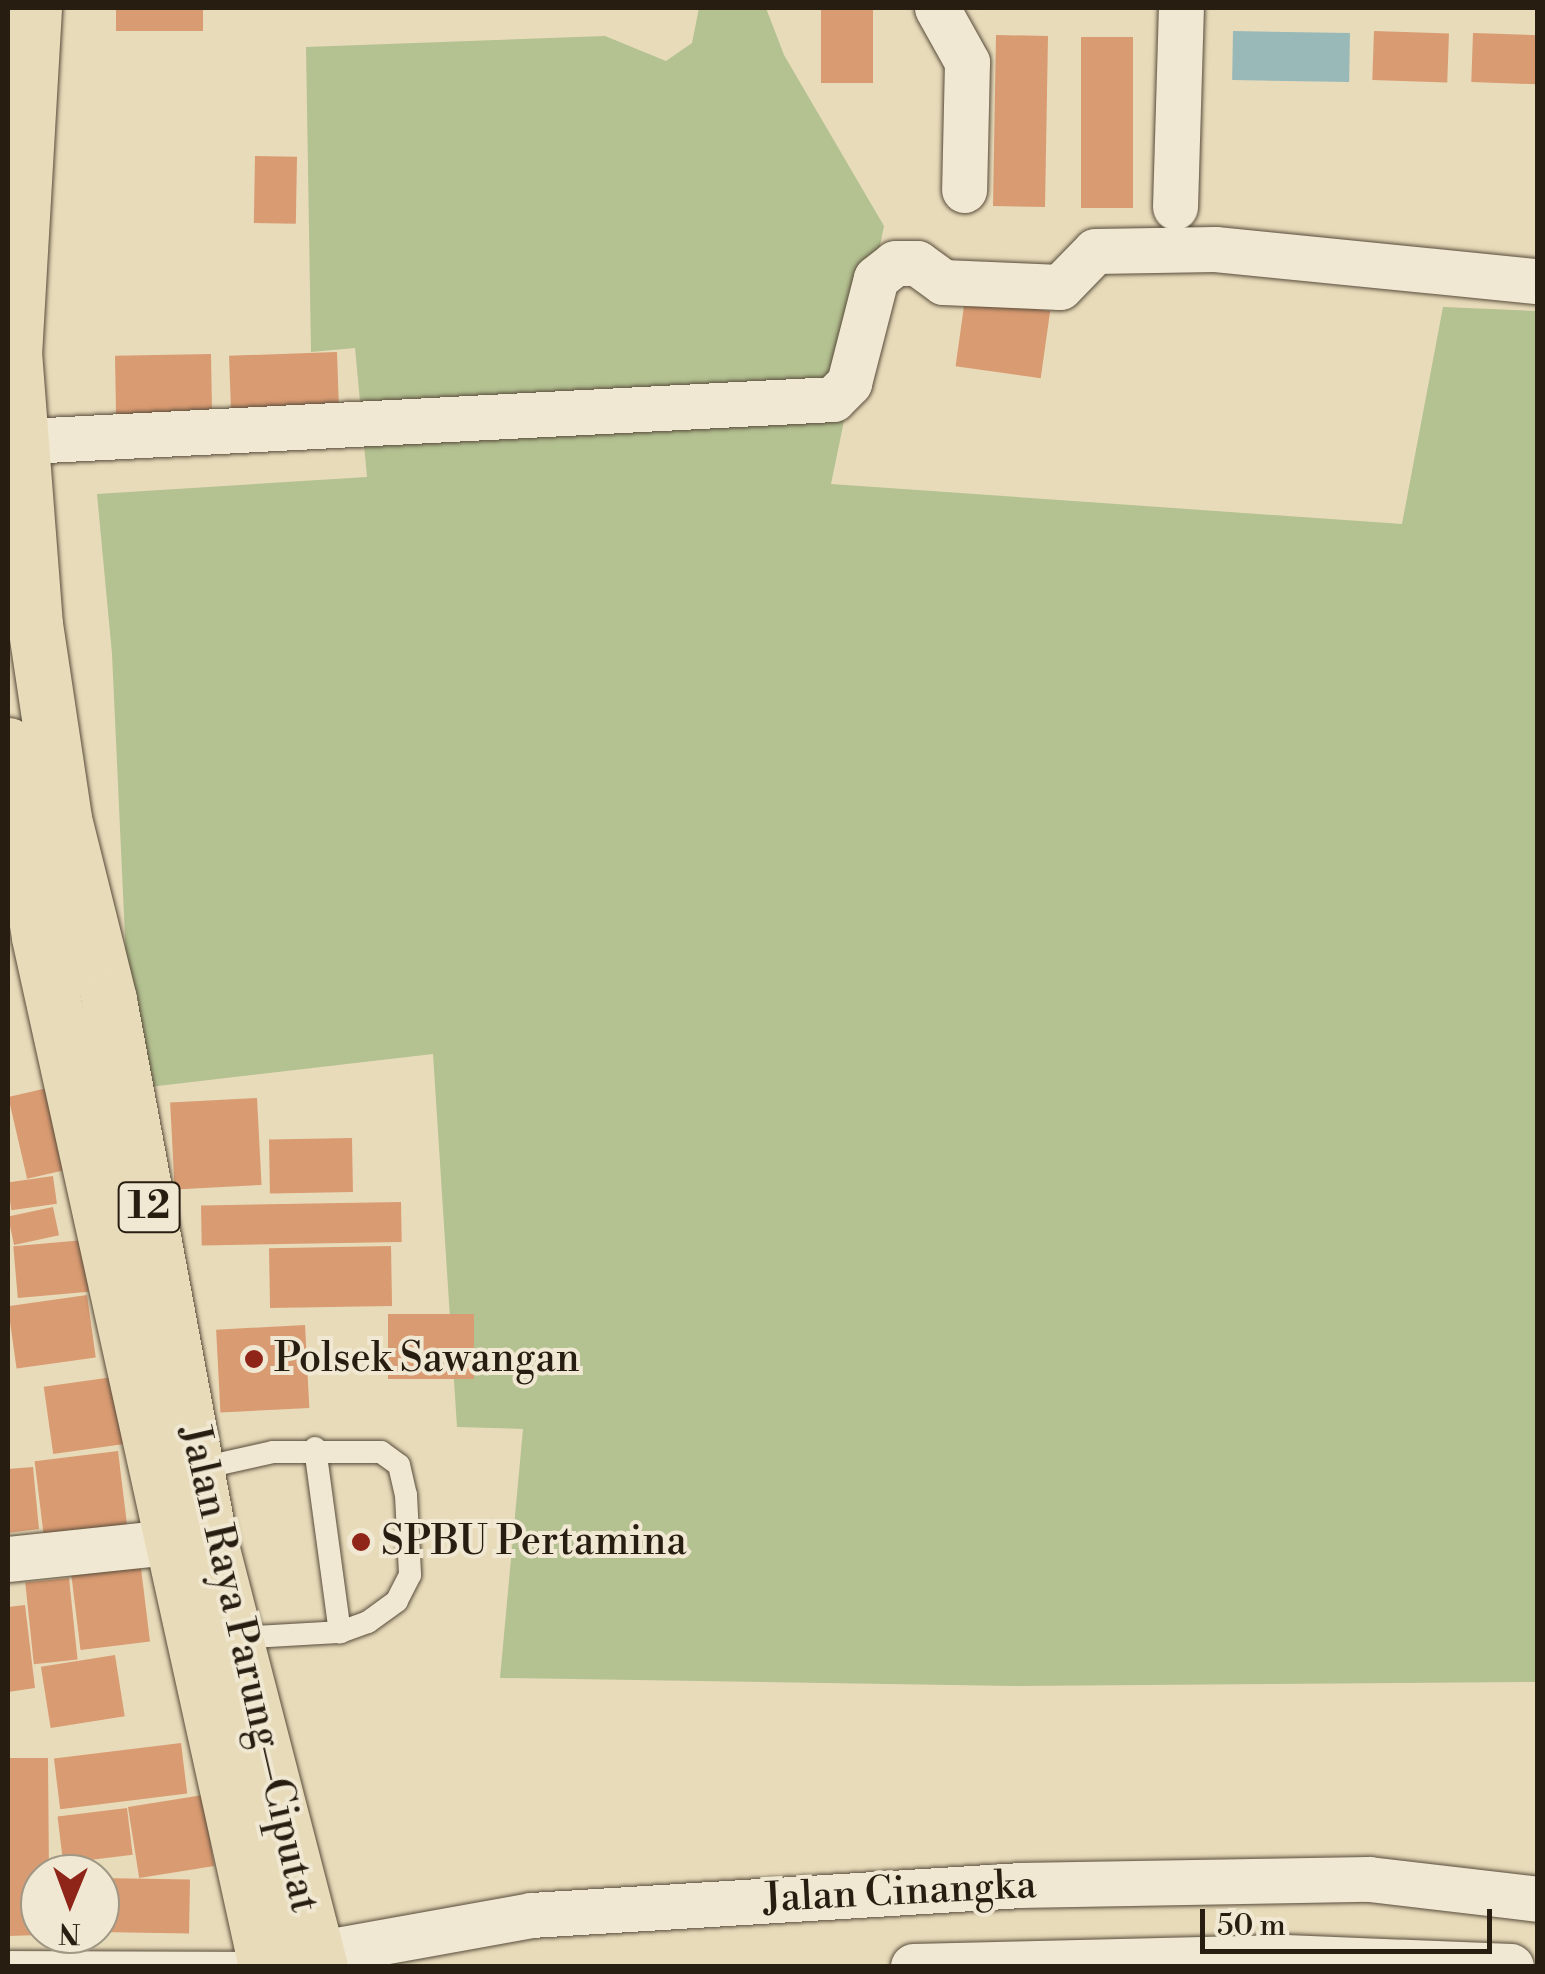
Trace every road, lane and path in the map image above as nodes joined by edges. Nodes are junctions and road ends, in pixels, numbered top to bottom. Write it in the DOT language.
graph roads {
  1 [pos="34,8"];
  2 [pos="937,8"];
  3 [pos="1181,8"];
  4 [pos="964,190"];
  5 [pos="1176,207"];
  6 [pos="13,222"];
  7 [pos="1538,281"];
  8 [pos="14,441"];
  9 [pos="8,752"];
  10 [pos="45,934"];
  11 [pos="315,1448"];
  12 [pos="178,1473"];
  13 [pos="192,1541"];
  14 [pos="8,1559"];
  15 [pos="340,1632"];
  16 [pos="218,1638"];
  17 [pos="1538,1899"];
  18 [pos="8,1962"];
  19 [pos="292,1962"];
  20 [pos="55,1964"];
  21 [pos="913,1966"];
  22 [pos="1511,1966"];
  1 -- 6 [label="highway, Jalan Raya Parung—Ciputat / 12"];
  2 -- 4 [label="street"];
  3 -- 5 [label="street"];
  6 -- 8 [label="highway, Jalan Raya Parung—Ciputat / 12"];
  7 -- 8 [label="street"];
  8 -- 10 [label="highway, Jalan Raya Parung—Ciputat / 12"];
  9 -- 10 [label="highway, Jalan Raya Parung—Ciputat / 12"];
  10 -- 12 [label="highway, Jalan Raya Parung—Ciputat / 12"];
  11 -- 12 [label="lane"];
  11 -- 15 [label="lane"];
  11 -- 15 [label="lane"];
  12 -- 13 [label="highway, Jalan Raya Parung—Ciputat / 12"];
  13 -- 14 [label="street"];
  13 -- 16 [label="highway, Jalan Raya Parung—Ciputat / 12"];
  15 -- 16 [label="lane"];
  16 -- 19 [label="highway, Jalan Raya Parung—Ciputat / 12"];
  17 -- 19 [label="street, Jalan Cinangka"];
  18 -- 20 [label="lane"];
  19 -- 20 [label="lane"];
  21 -- 22 [label="street, Jalan Cinangka"];
}
